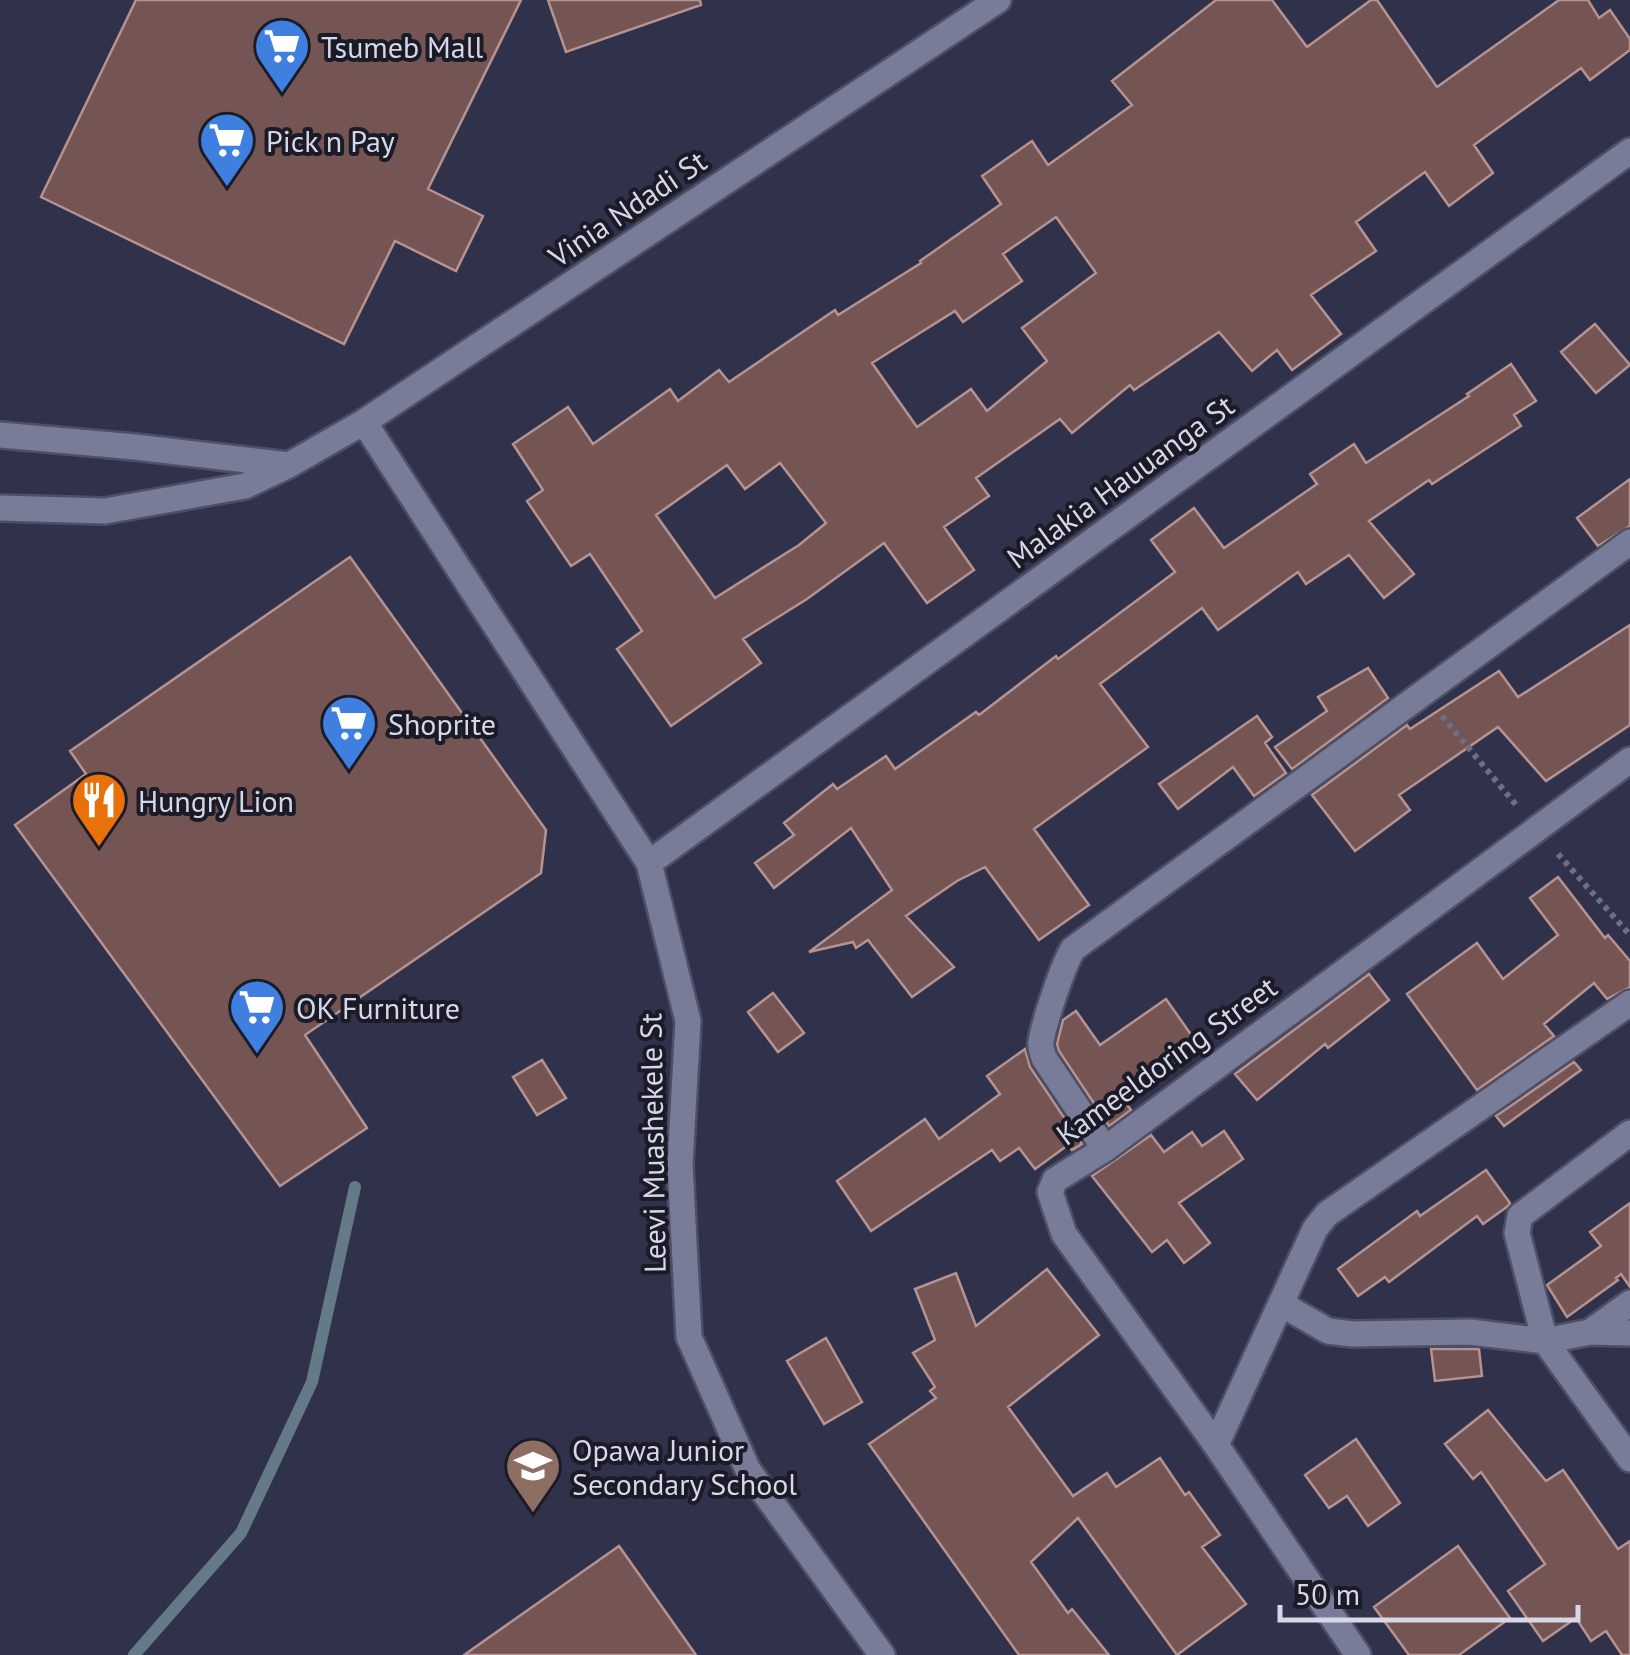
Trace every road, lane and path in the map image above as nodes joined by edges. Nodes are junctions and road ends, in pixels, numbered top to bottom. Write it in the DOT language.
graph roads {
  1 [pos="998,0"];
  2 [pos="1630,151"];
  3 [pos="364,422"];
  4 [pos="0,435"];
  5 [pos="290,466"];
  6 [pos="0,508"];
  7 [pos="1630,542"];
  8 [pos="1630,760"];
  9 [pos="649,864"];
  10 [pos="1630,1003"];
  11 [pos="1630,1134"];
  12 [pos="1105,1148"];
  13 [pos="1630,1303"];
  14 [pos="1281,1304"];
  15 [pos="1590,1332"];
  16 [pos="1630,1333"];
  17 [pos="1545,1341"];
  18 [pos="1216,1444"];
  19 [pos="1630,1458"];
  20 [pos="882,1655"];
  21 [pos="1358,1655"];
  1 -- 3 [label="street, Vinia Ndadi St"];
  2 -- 9 [label="street, Malakia Hauuanga St"];
  3 -- 5 [label="street, Vinia Ndadi St"];
  3 -- 9 [label="street, Leevi Muashekele St"];
  4 -- 5 [label="street"];
  5 -- 6 [label="street, Vinia Ndadi St"];
  7 -- 12 [label="street"];
  8 -- 12 [label="street, Kameeldoring Street"];
  9 -- 20 [label="street, Leevi Muashekele St"];
  10 -- 14 [label="street"];
  11 -- 17 [label="street"];
  12 -- 18 [label="street, Kameeldoring Street"];
  13 -- 15 [label="street"];
  14 -- 17 [label="street"];
  14 -- 18 [label="street"];
  15 -- 16 [label="street"];
  15 -- 17 [label="street"];
  17 -- 19 [label="street"];
  18 -- 21 [label="street, Kameeldoring Street"];
}
